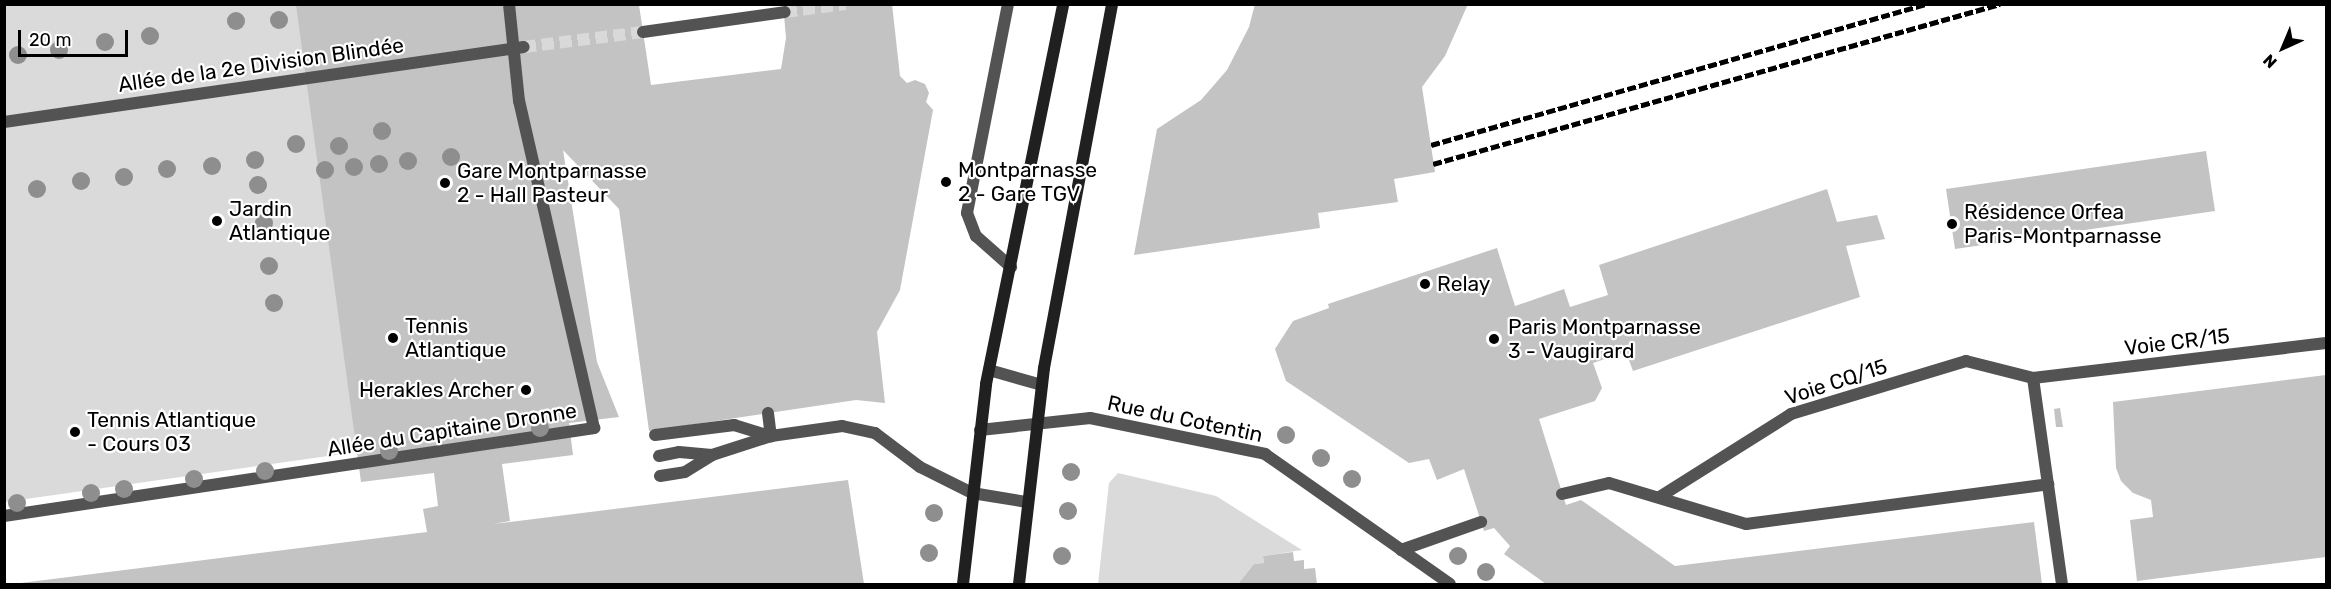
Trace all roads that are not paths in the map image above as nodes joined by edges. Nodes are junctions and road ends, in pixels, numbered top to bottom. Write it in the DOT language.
graph roads {
  1 [pos="509,4"];
  2 [pos="1008,4"];
  3 [pos="1062,4"];
  4 [pos="1112,4"];
  5 [pos="785,12"];
  6 [pos="643,32"];
  7 [pos="519,48"];
  8 [pos="4,122"];
  9 [pos="1011,267"];
  10 [pos="2326,343"];
  11 [pos="989,370"];
  12 [pos="2033,378"];
  13 [pos="1042,385"];
  14 [pos="768,413"];
  15 [pos="1036,423"];
  16 [pos="980,430"];
  17 [pos="655,435"];
  18 [pos="771,436"];
  19 [pos="712,455"];
  20 [pos="658,456"];
  21 [pos="660,476"];
  22 [pos="2048,484"];
  23 [pos="972,493"];
  24 [pos="1562,494"];
  25 [pos="1661,496"];
  26 [pos="1027,502"];
  27 [pos="4,516"];
  28 [pos="1481,522"];
  29 [pos="1401,550"];
  30 [pos="963,585"];
  31 [pos="1019,585"];
  32 [pos="1450,585"];
  33 [pos="2062,585"];
  1 -- 7 [label="street"];
  2 -- 9 [label="street"];
  3 -- 9 [label="main road"];
  4 -- 13 [label="main road"];
  5 -- 6 [label="street"];
  7 -- 8 [label="street, Allée de la 2e Division Blindée"];
  7 -- 27 [label="street, Allée du Capitaine Dronne"];
  9 -- 11 [label="main road"];
  10 -- 12 [label="street, Voie CR/15"];
  11 -- 13 [label="street"];
  11 -- 16 [label="main road"];
  12 -- 22 [label="street"];
  12 -- 25 [label="street, Voie CQ/15"];
  13 -- 15 [label="main road"];
  14 -- 18 [label="street"];
  15 -- 16 [label="street, Rue du Cotentin"];
  15 -- 26 [label="main road"];
  15 -- 29 [label="street, Rue du Cotentin"];
  16 -- 23 [label="main road"];
  17 -- 18 [label="street"];
  18 -- 19 [label="street"];
  18 -- 23 [label="street"];
  19 -- 20 [label="street"];
  19 -- 21 [label="street"];
  22 -- 25 [label="street"];
  22 -- 33 [label="street"];
  23 -- 26 [label="street"];
  23 -- 30 [label="main road"];
  24 -- 25 [label="street"];
  26 -- 31 [label="main road"];
  28 -- 29 [label="street"];
  29 -- 32 [label="street, Rue du Cotentin"];
}
